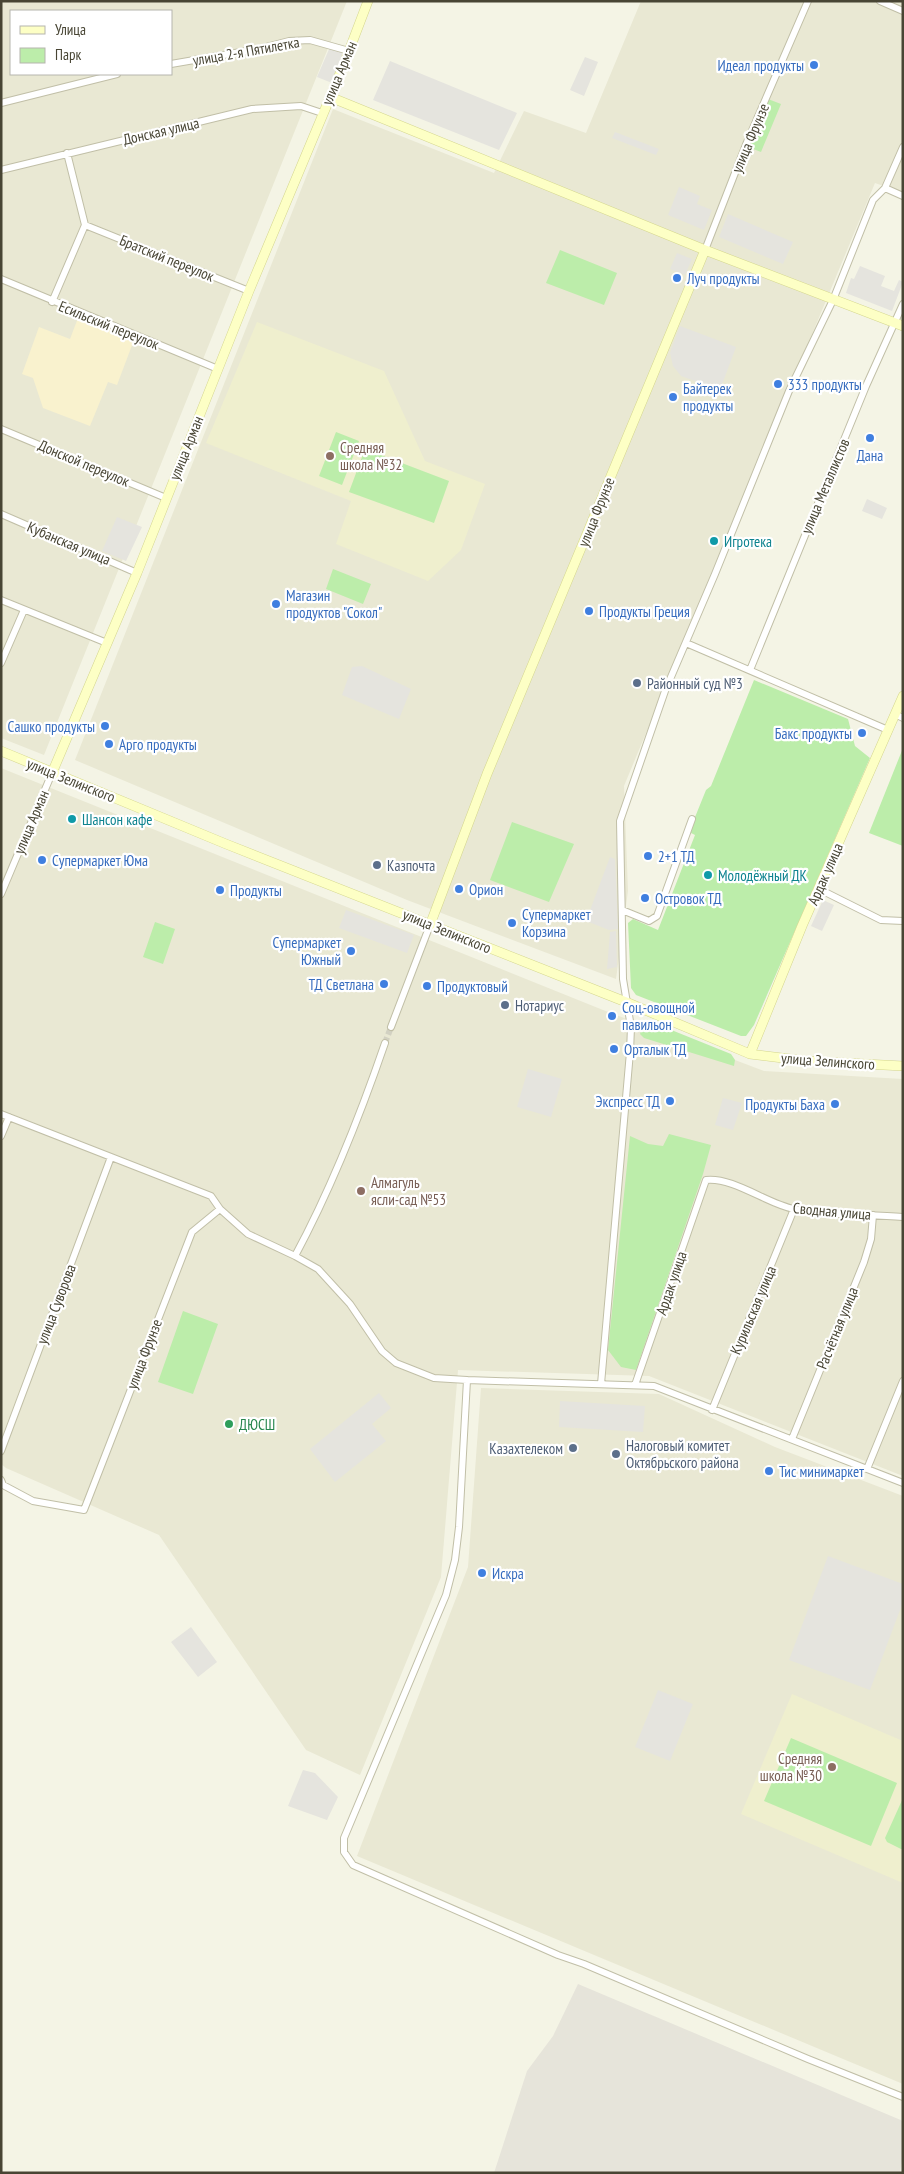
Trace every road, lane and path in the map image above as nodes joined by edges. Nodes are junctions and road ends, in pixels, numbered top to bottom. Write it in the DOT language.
graph roads {
  1 [pos="368,1"];
  2 [pos="808,1"];
  3 [pos="880,1"];
  4 [pos="903,11"];
  5 [pos="349,51"];
  6 [pos="172,64"];
  7 [pos="114,75"];
  8 [pos="330,97"];
  9 [pos="1,102"];
  10 [pos="322,113"];
  11 [pos="903,147"];
  12 [pos="67,153"];
  13 [pos="1,170"];
  14 [pos="885,188"];
  15 [pos="903,196"];
  16 [pos="84,225"];
  17 [pos="705,250"];
  18 [pos="1,279"];
  19 [pos="249,291"];
  20 [pos="833,300"];
  21 [pos="52,302"];
  22 [pos="903,304"];
  23 [pos="899,324"];
  24 [pos="218,369"];
  25 [pos="1,429"];
  26 [pos="166,498"];
  27 [pos="1,514"];
  28 [pos="137,573"];
  29 [pos="1,600"];
  30 [pos="24,610"];
  31 [pos="107,643"];
  32 [pos="686,644"];
  33 [pos="1,663"];
  34 [pos="750,670"];
  35 [pos="903,696"];
  36 [pos="899,716"];
  37 [pos="888,730"];
  38 [pos="1,752"];
  39 [pos="52,773"];
  40 [pos="692,819"];
  41 [pos="819,889"];
  42 [pos="1,894"];
  43 [pos="622,910"];
  44 [pos="903,921"];
  45 [pos="430,925"];
  46 [pos="626,1002"];
  47 [pos="391,1027"];
  48 [pos="384,1043"];
  49 [pos="750,1054"];
  50 [pos="903,1066"];
  51 [pos="1,1114"];
  52 [pos="8,1117"];
  53 [pos="1,1136"];
  54 [pos="111,1156"];
  55 [pos="706,1180"];
  56 [pos="220,1209"];
  57 [pos="794,1209"];
  58 [pos="873,1214"];
  59 [pos="903,1217"];
  60 [pos="295,1256"];
  61 [pos="467,1380"];
  62 [pos="903,1381"];
  63 [pos="601,1384"];
  64 [pos="635,1385"];
  65 [pos="712,1410"];
  66 [pos="792,1439"];
  67 [pos="1,1451"];
  68 [pos="867,1469"];
  69 [pos="1,1480"];
  70 [pos="903,1483"];
  71 [pos="903,2097"];
  1 -- 5 [label="street, улица Арман"];
  2 -- 17 [label="street, улица Фрунзе"];
  3 -- 4 [label="street"];
  5 -- 6 [label="street, улица 2-я Пятилетка"];
  5 -- 8 [label="street, улица Арман"];
  7 -- 9 [label="street"];
  8 -- 10 [label="street, улица Арман"];
  8 -- 17 [label="street"];
  10 -- 12 [label="street, Донская улица"];
  10 -- 19 [label="street, улица Арман"];
  11 -- 14 [label="street"];
  12 -- 13 [label="street, Донская улица"];
  12 -- 16 [label="street"];
  14 -- 15 [label="street"];
  14 -- 20 [label="street"];
  16 -- 19 [label="street, Братский переулок"];
  16 -- 21 [label="street"];
  17 -- 20 [label="street"];
  17 -- 45 [label="street, улица Фрунзе"];
  18 -- 21 [label="street, Есильский переулок"];
  19 -- 24 [label="street, улица Арман"];
  20 -- 23 [label="street"];
  20 -- 32 [label="street"];
  21 -- 24 [label="street, Есильский переулок"];
  22 -- 23 [label="street, улица Металлистов"];
  23 -- 34 [label="street, улица Металлистов"];
  24 -- 26 [label="street, улица Арман"];
  25 -- 26 [label="street, Донской переулок"];
  26 -- 28 [label="street, улица Арман"];
  27 -- 28 [label="street, Кубанская улица"];
  28 -- 31 [label="street, улица Арман"];
  29 -- 30 [label="street"];
  30 -- 31 [label="street"];
  30 -- 33 [label="street"];
  31 -- 39 [label="street, улица Арман"];
  32 -- 34 [label="street"];
  32 -- 43 [label="street"];
  34 -- 37 [label="street"];
  35 -- 36 [label="street, Ардак улица"];
  36 -- 37 [label="street, Ардак улица"];
  37 -- 41 [label="street, Ардак улица"];
  38 -- 39 [label="street, улица Зелинского"];
  39 -- 42 [label="street, улица Арман"];
  39 -- 45 [label="street, улица Зелинского"];
  40 -- 43 [label="street"];
  41 -- 44 [label="street"];
  41 -- 49 [label="street, Ардак улица"];
  43 -- 46 [label="street"];
  45 -- 46 [label="street, улица Зелинского"];
  45 -- 47 [label="street, улица Фрунзе"];
  46 -- 49 [label="street, улица Зелинского"];
  46 -- 63 [label="street"];
  48 -- 60 [label="street"];
  49 -- 50 [label="street, улица Зелинского"];
  51 -- 52 [label="street"];
  52 -- 53 [label="street"];
  52 -- 54 [label="street"];
  54 -- 56 [label="street"];
  54 -- 67 [label="street, улица Суворова"];
  55 -- 57 [label="street, Сводная улица"];
  55 -- 64 [label="street, Ардак улица"];
  56 -- 60 [label="street"];
  56 -- 69 [label="street, улица Фрунзе"];
  57 -- 58 [label="street, Сводная улица"];
  57 -- 65 [label="street, Курильская улица"];
  58 -- 59 [label="street, Сводная улица"];
  58 -- 66 [label="street, Расчётная улица"];
  60 -- 61 [label="street"];
  61 -- 63 [label="street"];
  61 -- 71 [label="street"];
  62 -- 68 [label="street"];
  63 -- 64 [label="street"];
  64 -- 65 [label="street"];
  65 -- 66 [label="street"];
  66 -- 68 [label="street"];
  68 -- 70 [label="street"];
}
